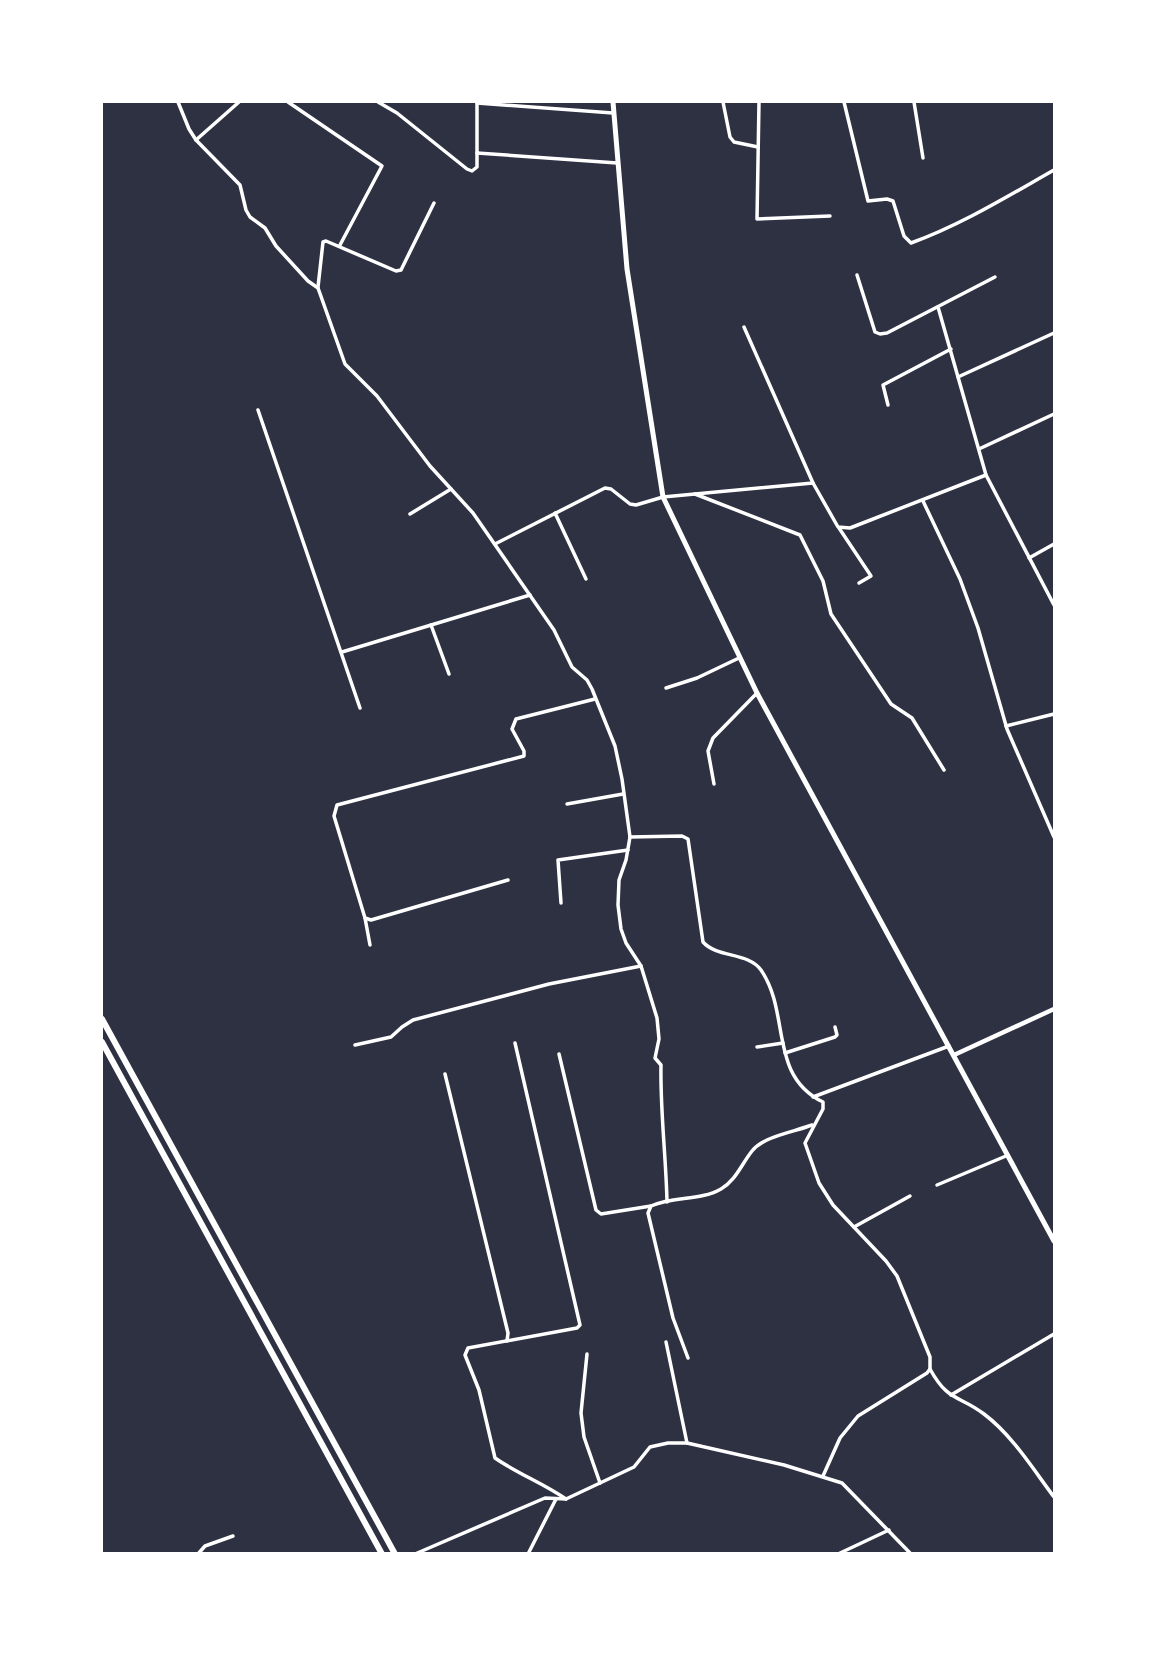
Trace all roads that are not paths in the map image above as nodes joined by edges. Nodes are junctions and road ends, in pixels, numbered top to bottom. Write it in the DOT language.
graph roads {
  1 [pos="178,102"];
  2 [pos="239,102"];
  3 [pos="288,102"];
  4 [pos="380,102"];
  5 [pos="477,102"];
  6 [pos="613,102"];
  7 [pos="723,102"];
  8 [pos="759,102"];
  9 [pos="844,102"];
  10 [pos="914,102"];
  11 [pos="613,113"];
  12 [pos="196,140"];
  13 [pos="758,148"];
  14 [pos="477,153"];
  15 [pos="923,159"];
  16 [pos="617,163"];
  17 [pos="1055,170"];
  18 [pos="435,203"];
  19 [pos="830,216"];
  20 [pos="340,245"];
  21 [pos="857,275"];
  22 [pos="995,277"];
  23 [pos="318,288"];
  24 [pos="938,307"];
  25 [pos="744,327"];
  26 [pos="1055,332"];
  27 [pos="951,349"];
  28 [pos="958,377"];
  29 [pos="888,405"];
  30 [pos="258,410"];
  31 [pos="1055,414"];
  32 [pos="979,449"];
  33 [pos="986,475"];
  34 [pos="813,483"];
  35 [pos="451,489"];
  36 [pos="695,495"];
  37 [pos="663,497"];
  38 [pos="923,501"];
  39 [pos="555,513"];
  40 [pos="411,514"];
  41 [pos="838,527"];
  42 [pos="495,544"];
  43 [pos="1055,544"];
  44 [pos="1029,558"];
  45 [pos="586,579"];
  46 [pos="859,583"];
  47 [pos="530,595"];
  48 [pos="1055,605"];
  49 [pos="431,625"];
  50 [pos="342,652"];
  51 [pos="739,658"];
  52 [pos="449,674"];
  53 [pos="666,688"];
  54 [pos="757,693"];
  55 [pos="595,699"];
  56 [pos="360,708"];
  57 [pos="1055,714"];
  58 [pos="1006,726"];
  59 [pos="944,770"];
  60 [pos="714,784"];
  61 [pos="624,794"];
  62 [pos="566,804"];
  63 [pos="630,837"];
  64 [pos="1055,837"];
  65 [pos="628,850"];
  66 [pos="508,880"];
  67 [pos="561,903"];
  68 [pos="365,918"];
  69 [pos="370,945"];
  70 [pos="641,966"];
  71 [pos="1055,1009"];
  72 [pos="102,1019"];
  73 [pos="835,1027"];
  74 [pos="102,1042"];
  75 [pos="783,1043"];
  76 [pos="515,1044"];
  77 [pos="355,1045"];
  78 [pos="949,1046"];
  79 [pos="757,1047"];
  80 [pos="785,1053"];
  81 [pos="559,1054"];
  82 [pos="954,1055"];
  83 [pos="445,1074"];
  84 [pos="813,1097"];
  85 [pos="814,1125"];
  86 [pos="1006,1156"];
  87 [pos="937,1185"];
  88 [pos="910,1196"];
  89 [pos="667,1202"];
  90 [pos="652,1206"];
  91 [pos="854,1227"];
  92 [pos="1055,1241"];
  93 [pos="1055,1334"];
  94 [pos="507,1341"];
  95 [pos="666,1342"];
  96 [pos="587,1354"];
  97 [pos="688,1358"];
  98 [pos="930,1370"];
  99 [pos="951,1395"];
  100 [pos="687,1443"];
  101 [pos="823,1476"];
  102 [pos="600,1483"];
  103 [pos="1055,1497"];
  104 [pos="556,1499"];
  105 [pos="566,1499"];
  106 [pos="888,1530"];
  107 [pos="233,1536"];
  108 [pos="198,1553"];
  109 [pos="383,1553"];
  110 [pos="394,1553"];
  111 [pos="415,1553"];
  112 [pos="528,1553"];
  113 [pos="838,1553"];
  114 [pos="911,1553"];
  1 -- 12 [label="street"];
  2 -- 12 [label="street"];
  3 -- 20 [label="street"];
  4 -- 14 [label="street"];
  5 -- 11 [label="street"];
  5 -- 14 [label="street"];
  6 -- 11 [label="main road"];
  7 -- 13 [label="street"];
  8 -- 13 [label="street"];
  9 -- 17 [label="street"];
  10 -- 15 [label="street"];
  11 -- 16 [label="main road"];
  12 -- 23 [label="street"];
  13 -- 19 [label="street"];
  14 -- 16 [label="street"];
  16 -- 37 [label="main road"];
  18 -- 20 [label="street"];
  20 -- 23 [label="street"];
  21 -- 24 [label="street"];
  22 -- 24 [label="street"];
  23 -- 35 [label="street"];
  24 -- 27 [label="street"];
  25 -- 34 [label="street"];
  26 -- 28 [label="street"];
  27 -- 28 [label="street"];
  27 -- 29 [label="street"];
  28 -- 32 [label="street"];
  30 -- 50 [label="street"];
  31 -- 32 [label="street"];
  32 -- 33 [label="street"];
  33 -- 38 [label="street"];
  33 -- 44 [label="street"];
  34 -- 36 [label="street"];
  34 -- 41 [label="street"];
  35 -- 40 [label="street"];
  35 -- 42 [label="street"];
  36 -- 37 [label="street"];
  36 -- 59 [label="street"];
  37 -- 39 [label="street"];
  37 -- 51 [label="main road"];
  38 -- 41 [label="street"];
  38 -- 58 [label="street"];
  39 -- 42 [label="street"];
  39 -- 45 [label="street"];
  41 -- 46 [label="street"];
  42 -- 47 [label="street"];
  43 -- 44 [label="street"];
  44 -- 48 [label="street"];
  47 -- 49 [label="street"];
  47 -- 55 [label="street"];
  49 -- 50 [label="street"];
  49 -- 52 [label="street"];
  50 -- 56 [label="street"];
  51 -- 53 [label="street"];
  51 -- 54 [label="main road"];
  54 -- 60 [label="street"];
  54 -- 78 [label="main road"];
  55 -- 61 [label="street"];
  55 -- 68 [label="street"];
  57 -- 58 [label="street"];
  58 -- 64 [label="street"];
  61 -- 62 [label="street"];
  61 -- 63 [label="street"];
  63 -- 65 [label="street"];
  63 -- 75 [label="street"];
  65 -- 67 [label="street"];
  65 -- 70 [label="street"];
  66 -- 68 [label="street"];
  68 -- 69 [label="street"];
  70 -- 77 [label="street"];
  70 -- 89 [label="street"];
  71 -- 82 [label="street"];
  72 -- 110 [label="highway"];
  73 -- 80 [label="street"];
  74 -- 109 [label="highway"];
  75 -- 79 [label="street"];
  75 -- 80 [label="street"];
  76 -- 94 [label="street"];
  78 -- 82 [label="main road"];
  78 -- 84 [label="street"];
  80 -- 84 [label="street"];
  81 -- 90 [label="street"];
  82 -- 86 [label="main road"];
  83 -- 94 [label="street"];
  84 -- 85 [label="street"];
  85 -- 89 [label="street"];
  85 -- 91 [label="street"];
  86 -- 87 [label="street"];
  86 -- 92 [label="main road"];
  88 -- 91 [label="street"];
  89 -- 90 [label="street"];
  90 -- 97 [label="street"];
  91 -- 98 [label="street"];
  93 -- 99 [label="street"];
  94 -- 105 [label="street"];
  95 -- 100 [label="street"];
  96 -- 102 [label="street"];
  98 -- 99 [label="street"];
  98 -- 101 [label="street"];
  99 -- 103 [label="street"];
  100 -- 101 [label="street"];
  100 -- 102 [label="street"];
  101 -- 106 [label="street"];
  102 -- 105 [label="street"];
  104 -- 105 [label="street"];
  104 -- 111 [label="street"];
  104 -- 112 [label="street"];
  106 -- 113 [label="street"];
  106 -- 114 [label="street"];
  107 -- 108 [label="street"];
}
